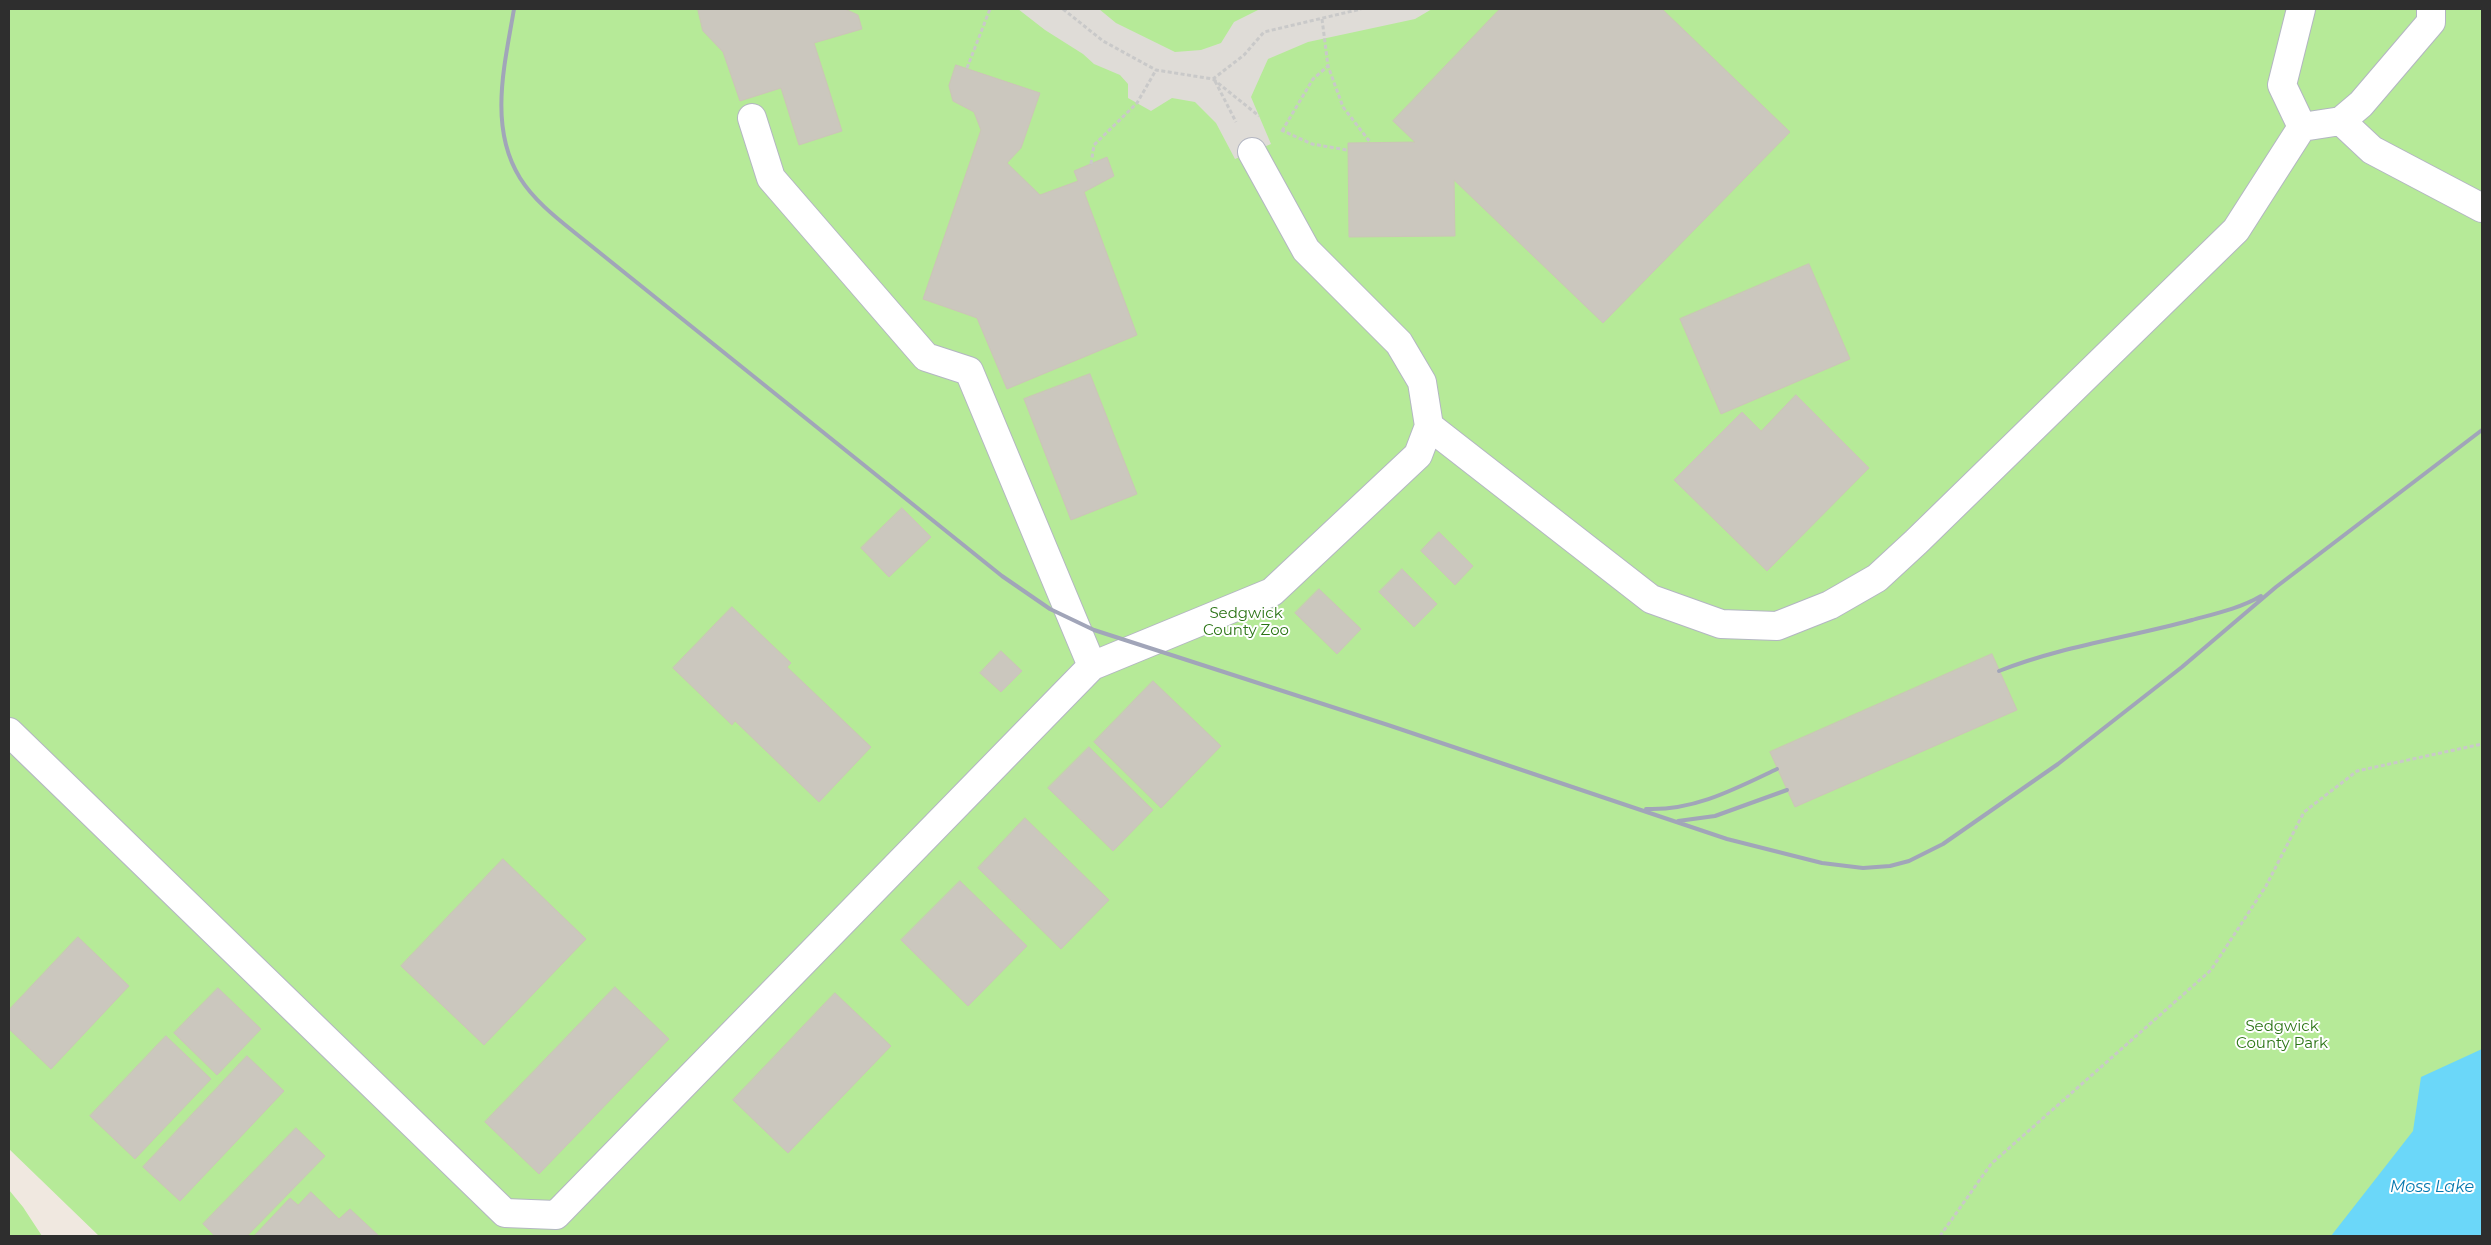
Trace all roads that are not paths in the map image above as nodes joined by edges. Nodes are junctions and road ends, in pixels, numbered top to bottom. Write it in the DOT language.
graph roads {
  1 [pos="2301,9"];
  2 [pos="2431,9"];
  3 [pos="752,118"];
  4 [pos="2341,121"];
  5 [pos="2302,127"];
  6 [pos="1252,152"];
  7 [pos="2482,208"];
  8 [pos="1429,426"];
  9 [pos="1092,666"];
  10 [pos="9,732"];
  1 -- 5 [label="lane"];
  2 -- 4 [label="lane"];
  3 -- 9 [label="lane"];
  4 -- 5 [label="lane"];
  4 -- 7 [label="lane"];
  5 -- 8 [label="lane"];
  6 -- 8 [label="lane"];
  8 -- 9 [label="lane"];
  9 -- 10 [label="lane"];
}
